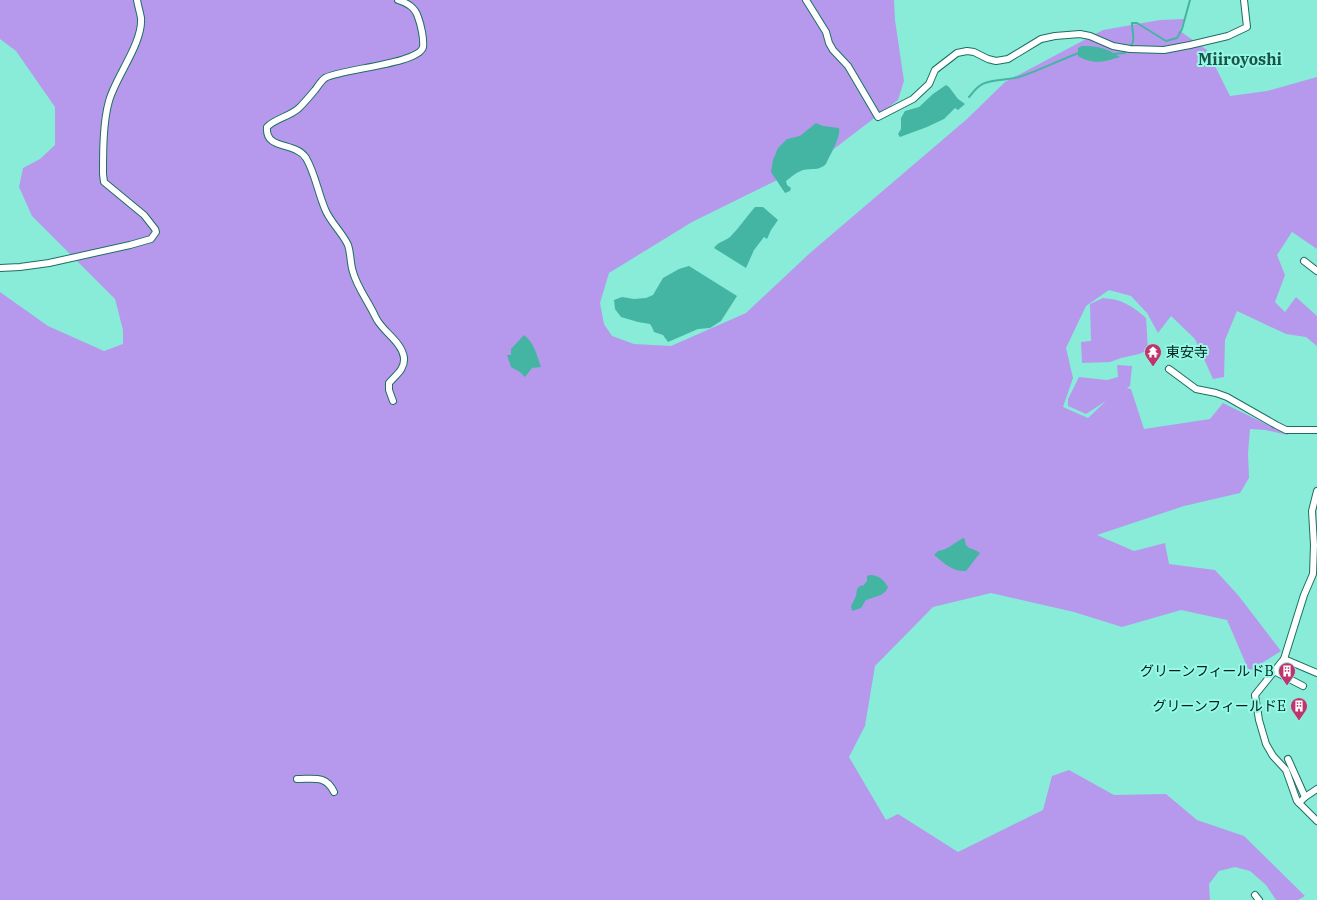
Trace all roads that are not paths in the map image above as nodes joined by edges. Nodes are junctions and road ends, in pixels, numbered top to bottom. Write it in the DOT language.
graph roads {
  1 [pos="137,0"];
  2 [pos="398,0"];
  3 [pos="806,0"];
  4 [pos="1244,0"];
  5 [pos="1304,261"];
  6 [pos="0,268"];
  7 [pos="1317,271"];
  8 [pos="1169,369"];
  9 [pos="393,401"];
  10 [pos="1317,430"];
  11 [pos="1317,490"];
  12 [pos="1315,528"];
  13 [pos="1284,659"];
  14 [pos="1274,671"];
  15 [pos="1317,673"];
  16 [pos="1303,686"];
  17 [pos="1288,759"];
  18 [pos="298,779"];
  19 [pos="1317,789"];
  20 [pos="334,792"];
  21 [pos="1305,797"];
  22 [pos="1299,803"];
  23 [pos="1317,821"];
  1 -- 6 [label="street"];
  2 -- 9 [label="street"];
  3 -- 4 [label="street"];
  5 -- 7 [label="street"];
  8 -- 10 [label="street"];
  11 -- 12 [label="street"];
  12 -- 13 [label="street"];
  13 -- 14 [label="street"];
  13 -- 15 [label="street"];
  14 -- 16 [label="street"];
  14 -- 22 [label="street"];
  17 -- 21 [label="street"];
  18 -- 20 [label="street"];
  19 -- 21 [label="street"];
  21 -- 22 [label="street"];
  22 -- 23 [label="street"];
}
